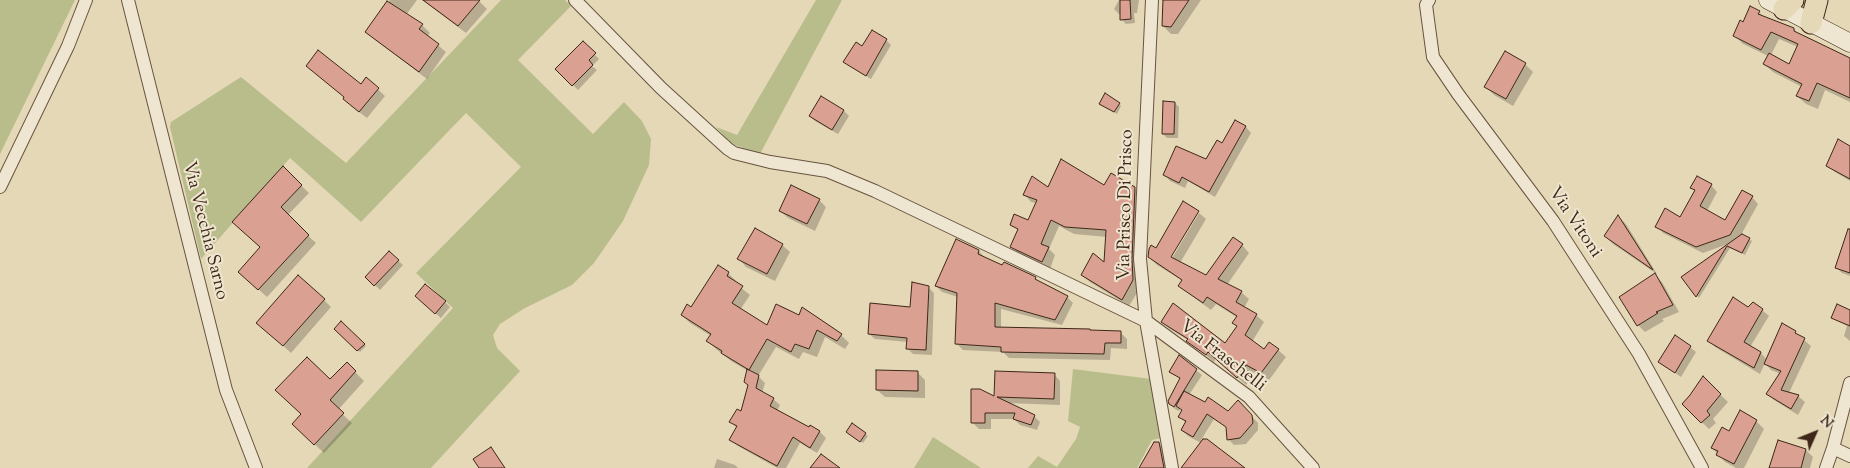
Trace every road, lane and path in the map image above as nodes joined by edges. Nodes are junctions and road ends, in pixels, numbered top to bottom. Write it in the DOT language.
graph roads {
  1 [pos="86,0"];
  2 [pos="95,0"];
  3 [pos="128,0"];
  4 [pos="575,0"];
  5 [pos="1152,0"];
  6 [pos="1429,0"];
  7 [pos="1817,0"];
  8 [pos="1782,3"];
  9 [pos="1811,23"];
  10 [pos="1850,43"];
  11 [pos="68,46"];
  12 [pos="0,187"];
  13 [pos="1146,321"];
  14 [pos="1850,383"];
  15 [pos="1833,448"];
  16 [pos="1850,456"];
  17 [pos="256,468"];
  18 [pos="1172,468"];
  19 [pos="1313,468"];
  20 [pos="1702,468"];
  21 [pos="1826,468"];
  1 -- 11 [label="street"];
  2 -- 11 [label="street"];
  3 -- 17 [label="street, Via Vecchia Sarno"];
  4 -- 13 [label="street, Via Fraschelli"];
  5 -- 13 [label="street, Via Prisco Di Prisco"];
  6 -- 20 [label="street, Via Vitoni"];
  7 -- 9 [label="highway"];
  8 -- 9 [label="main road"];
  9 -- 10 [label="main road"];
  11 -- 12 [label="street"];
  13 -- 18 [label="street, Via Prisco Di Prisco"];
  13 -- 19 [label="street, Via Fraschelli"];
  14 -- 15 [label="street"];
  15 -- 16 [label="street"];
  15 -- 21 [label="street"];
}
